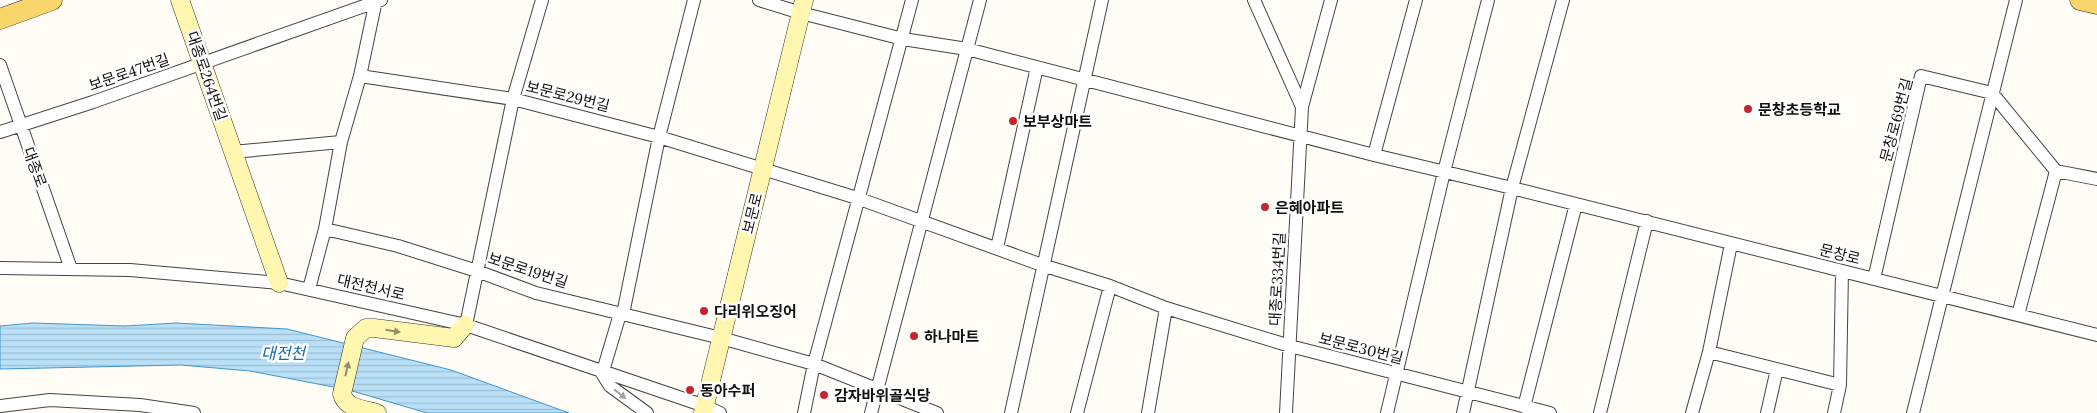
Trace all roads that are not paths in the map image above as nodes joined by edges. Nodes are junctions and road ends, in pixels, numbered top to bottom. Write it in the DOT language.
graph roads {
  1 [pos="52,0"];
  2 [pos="180,0"];
  3 [pos="542,0"];
  4 [pos="694,0"];
  5 [pos="759,0"];
  6 [pos="912,0"];
  7 [pos="980,0"];
  8 [pos="1102,0"];
  9 [pos="1254,0"];
  10 [pos="1331,0"];
  11 [pos="1416,0"];
  12 [pos="1488,0"];
  13 [pos="1562,0"];
  14 [pos="2016,0"];
  15 [pos="2080,0"];
  16 [pos="378,1"];
  17 [pos="2097,4"];
  18 [pos="803,7"];
  19 [pos="0,19"];
  20 [pos="903,39"];
  21 [pos="967,49"];
  22 [pos="203,64"];
  23 [pos="0,65"];
  24 [pos="1036,67"];
  25 [pos="360,76"];
  26 [pos="1084,78"];
  27 [pos="1992,93"];
  28 [pos="514,99"];
  29 [pos="1302,107"];
  30 [pos="20,125"];
  31 [pos="0,132"];
  32 [pos="1301,136"];
  33 [pos="659,137"];
  34 [pos="341,142"];
  35 [pos="233,152"];
  36 [pos="1374,155"];
  37 [pos="763,170"];
  38 [pos="2056,171"];
  39 [pos="1444,172"];
  40 [pos="2097,179"];
  41 [pos="1512,188"];
  42 [pos="857,198"];
  43 [pos="1576,204"];
  44 [pos="920,221"];
  45 [pos="1647,221"];
  46 [pos="325,229"];
  47 [pos="1731,244"];
  48 [pos="997,248"];
  49 [pos="1042,265"];
  50 [pos="0,268"];
  51 [pos="71,269"];
  52 [pos="477,271"];
  53 [pos="1842,271"];
  54 [pos="1874,279"];
  55 [pos="279,283"];
  56 [pos="1110,286"];
  57 [pos="309,289"];
  58 [pos="1943,296"];
  59 [pos="1166,308"];
  60 [pos="622,314"];
  61 [pos="2018,315"];
  62 [pos="466,325"];
  63 [pos="2097,335"];
  64 [pos="722,338"];
  65 [pos="1290,346"];
  66 [pos="1709,352"];
  67 [pos="814,364"];
  68 [pos="1777,369"];
  69 [pos="601,371"];
  70 [pos="1397,374"];
  71 [pos="1840,385"];
  72 [pos="877,390"];
  73 [pos="1469,393"];
  74 [pos="0,406"];
  75 [pos="1524,407"];
  76 [pos="709,411"];
  77 [pos="194,413"];
  78 [pos="377,413"];
  79 [pos="647,413"];
  80 [pos="804,413"];
  81 [pos="871,413"];
  82 [pos="936,413"];
  83 [pos="1011,413"];
  84 [pos="1077,413"];
  85 [pos="1148,413"];
  86 [pos="1286,413"];
  87 [pos="1387,413"];
  88 [pos="1463,413"];
  89 [pos="1550,413"];
  90 [pos="1600,413"];
  91 [pos="1692,413"];
  92 [pos="1767,413"];
  93 [pos="1834,413"];
  94 [pos="1913,413"];
  1 -- 19 [label="main road"];
  2 -- 22 [label="street, 대종로264번길"];
  3 -- 28 [label="street"];
  4 -- 33 [label="street"];
  5 -- 18 [label="street"];
  6 -- 20 [label="street"];
  7 -- 21 [label="street"];
  8 -- 26 [label="street"];
  9 -- 29 [label="street"];
  10 -- 29 [label="street, 대종로334번길"];
  11 -- 36 [label="street"];
  12 -- 39 [label="street"];
  13 -- 41 [label="street"];
  14 -- 27 [label="street"];
  15 -- 17 [label="main road"];
  16 -- 22 [label="street, 보문로47번길"];
  16 -- 25 [label="street"];
  18 -- 20 [label="street, 문창로"];
  18 -- 37 [label="street, 보문로"];
  20 -- 21 [label="street, 문창로"];
  20 -- 42 [label="street"];
  21 -- 24 [label="street, 문창로"];
  21 -- 44 [label="street"];
  22 -- 30 [label="street, 보문로47번길"];
  22 -- 35 [label="street, 대종로264번길"];
  23 -- 30 [label="street, 대종로"];
  24 -- 26 [label="street, 문창로"];
  24 -- 48 [label="street"];
  25 -- 28 [label="street, 보문로29번길"];
  25 -- 34 [label="street"];
  26 -- 32 [label="street, 문창로"];
  26 -- 49 [label="street"];
  27 -- 38 [label="street"];
  27 -- 54 [label="street, 문창로69번길"];
  27 -- 58 [label="street"];
  28 -- 33 [label="street, 보문로29번길"];
  28 -- 52 [label="street"];
  29 -- 32 [label="street, 대종로334번길"];
  30 -- 31 [label="street, 보문로47번길"];
  30 -- 51 [label="street, 대종로"];
  32 -- 36 [label="street, 문창로"];
  32 -- 65 [label="street, 대종로334번길"];
  33 -- 37 [label="street, 보문로29번길"];
  33 -- 60 [label="street"];
  34 -- 35 [label="street"];
  34 -- 46 [label="street"];
  35 -- 55 [label="street, 대종로264번길"];
  36 -- 39 [label="street, 문창로"];
  37 -- 42 [label="street, 보문로30번길"];
  37 -- 64 [label="street, 보문로"];
  38 -- 40 [label="street"];
  38 -- 61 [label="street"];
  39 -- 41 [label="street, 문창로"];
  39 -- 70 [label="street"];
  41 -- 43 [label="street, 문창로"];
  41 -- 73 [label="street"];
  42 -- 44 [label="street, 보문로30번길"];
  42 -- 67 [label="street"];
  43 -- 45 [label="street, 문창로"];
  43 -- 75 [label="street"];
  44 -- 48 [label="street, 보문로30번길"];
  44 -- 72 [label="street"];
  45 -- 47 [label="street, 문창로"];
  45 -- 90 [label="street"];
  46 -- 52 [label="street, 보문로19번길"];
  46 -- 57 [label="street"];
  47 -- 53 [label="street, 문창로"];
  47 -- 66 [label="street"];
  48 -- 49 [label="street, 보문로30번길"];
  49 -- 56 [label="street, 보문로30번길"];
  49 -- 83 [label="street"];
  50 -- 51 [label="street, 대전천서로"];
  51 -- 55 [label="street, 대전천서로"];
  52 -- 60 [label="street, 보문로19번길"];
  52 -- 62 [label="street"];
  53 -- 54 [label="street, 문창로"];
  53 -- 71 [label="street"];
  54 -- 58 [label="street, 문창로"];
  55 -- 57 [label="street, 대전천서로"];
  56 -- 59 [label="street, 보문로30번길"];
  56 -- 84 [label="street"];
  57 -- 62 [label="street, 대전천서로"];
  58 -- 61 [label="street, 문창로"];
  58 -- 94 [label="street"];
  59 -- 65 [label="street, 보문로30번길"];
  59 -- 85 [label="street"];
  60 -- 64 [label="street, 보문로19번길"];
  60 -- 69 [label="street"];
  61 -- 63 [label="street, 문창로"];
  62 -- 69 [label="street, 대전천서로"];
  78 -- 62 [label="street, one-way"];
  64 -- 67 [label="street, 보문로19번길"];
  64 -- 76 [label="street, 보문로"];
  65 -- 70 [label="street, 보문로30번길"];
  65 -- 86 [label="street, 대종로334번길"];
  66 -- 68 [label="street"];
  66 -- 91 [label="street"];
  67 -- 72 [label="street, 보문로19번길"];
  67 -- 80 [label="street"];
  68 -- 71 [label="street"];
  68 -- 92 [label="street"];
  69 -- 76 [label="street, 대전천서로"];
  69 -- 79 [label="street, one-way"];
  70 -- 73 [label="street, 보문로30번길"];
  70 -- 87 [label="street"];
  71 -- 93 [label="street"];
  72 -- 81 [label="street"];
  72 -- 82 [label="street, 보문로19번길"];
  73 -- 75 [label="street, 보문로30번길"];
  73 -- 88 [label="street"];
  74 -- 77 [label="street"];
  75 -- 89 [label="street, 보문로30번길"];
}
